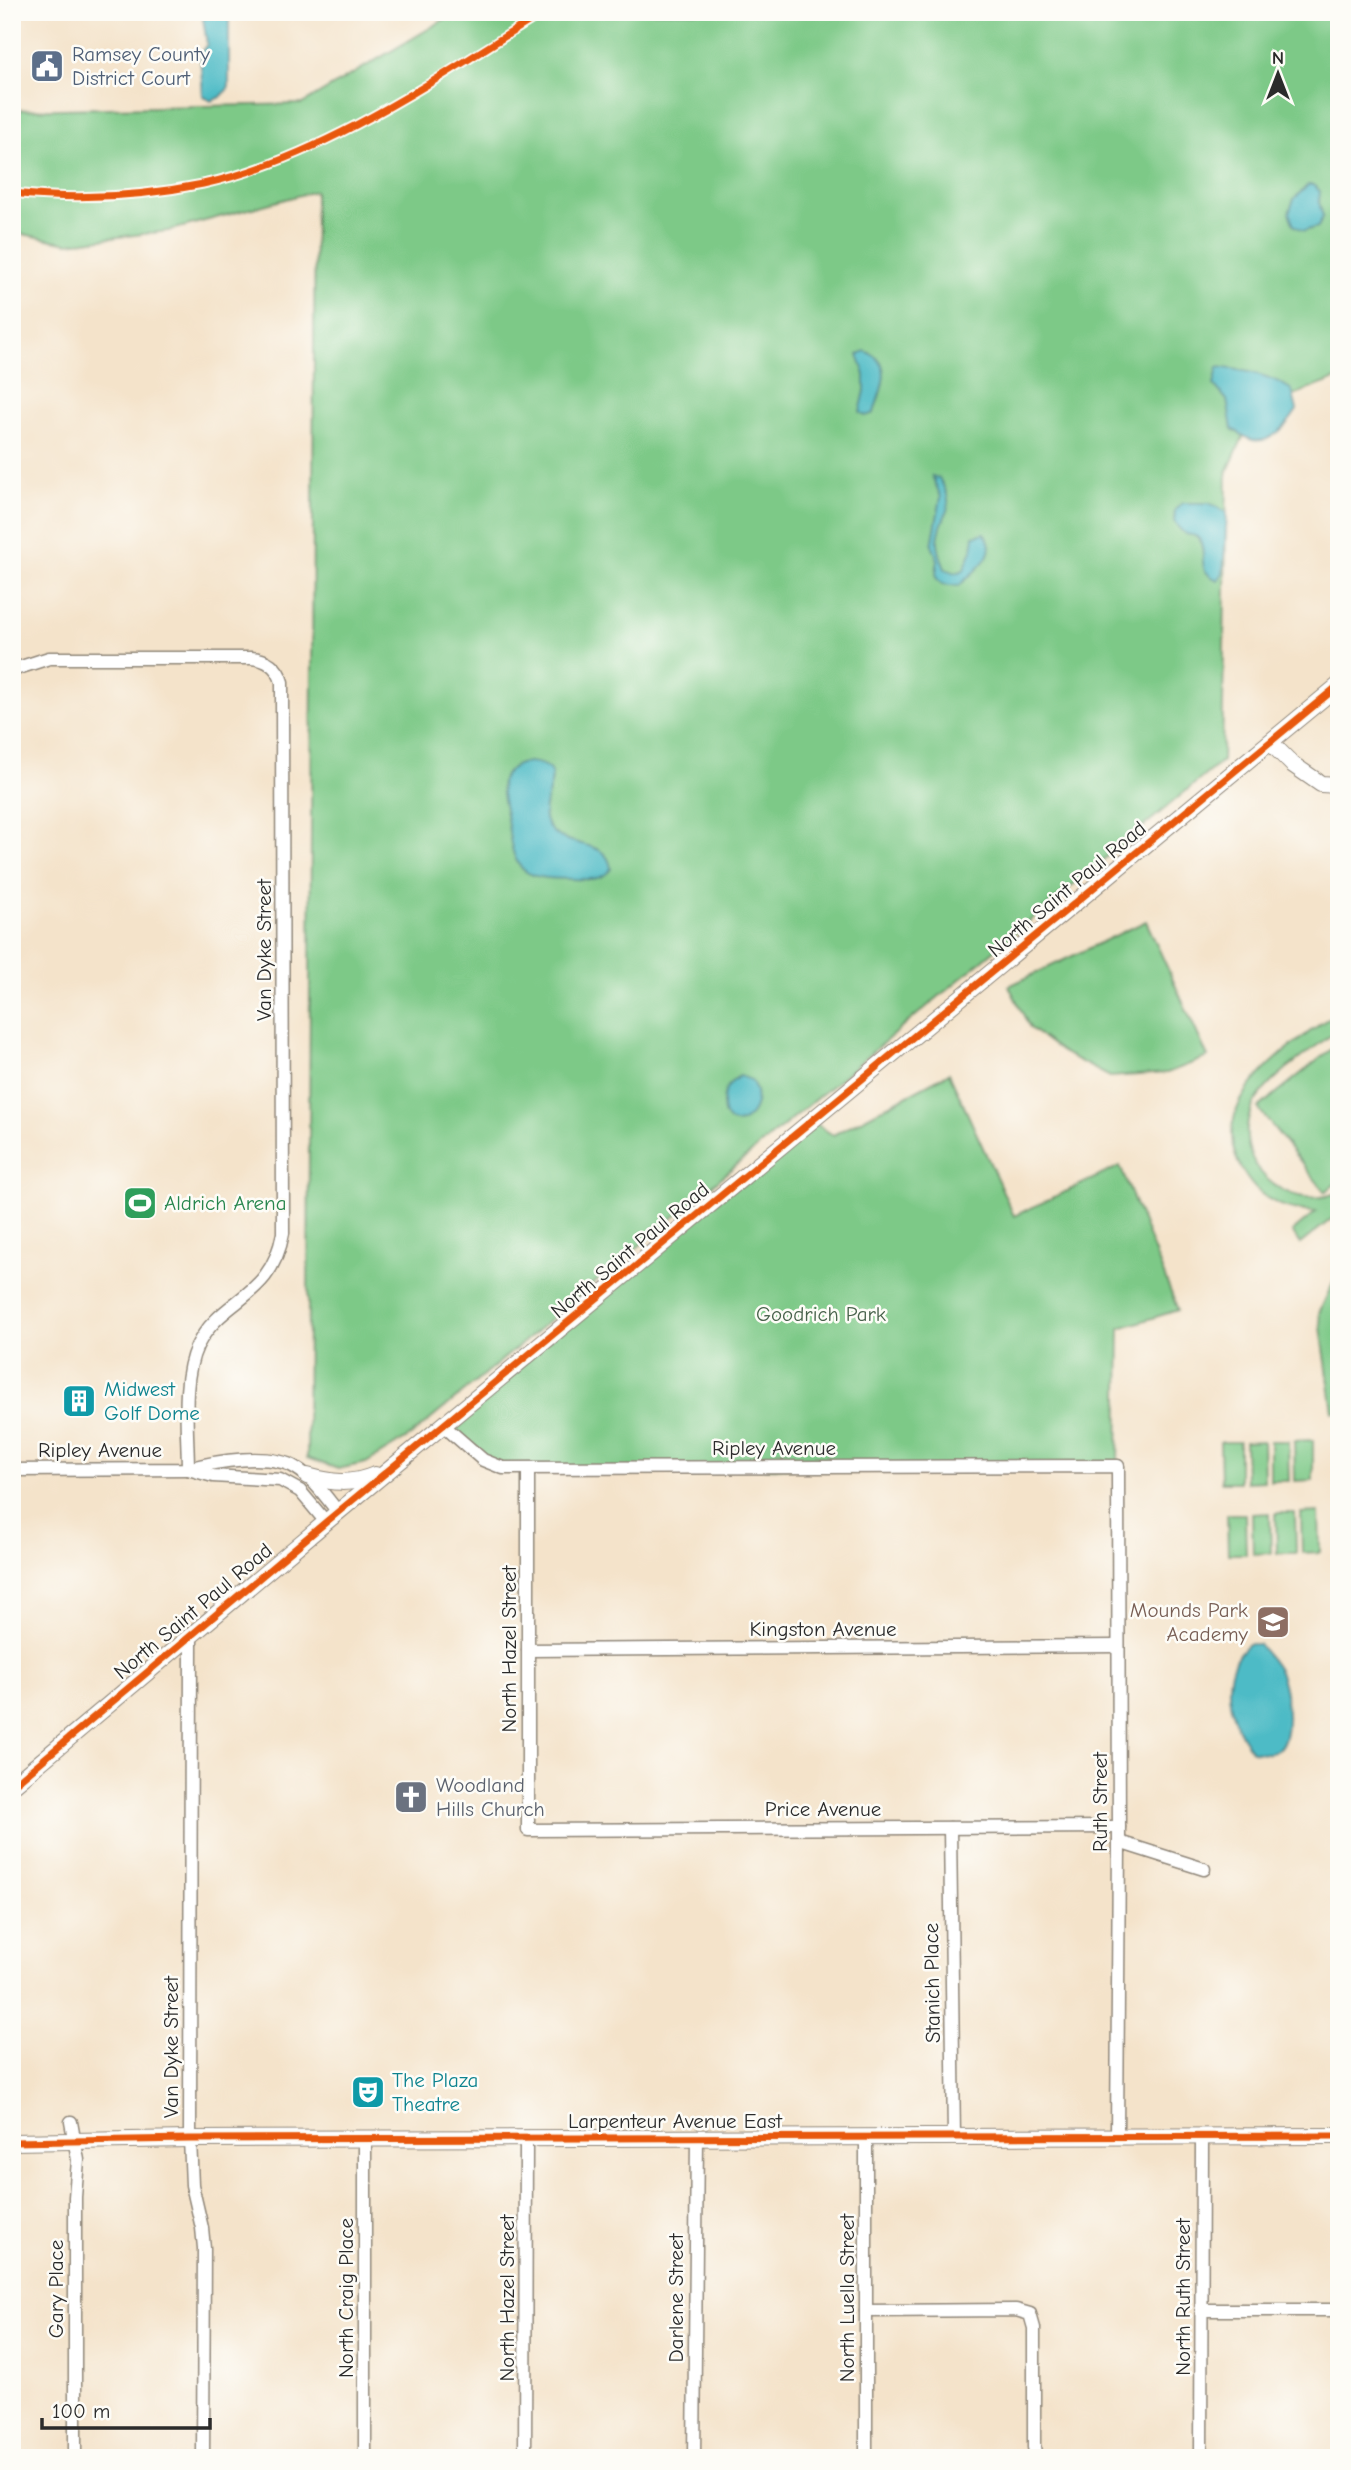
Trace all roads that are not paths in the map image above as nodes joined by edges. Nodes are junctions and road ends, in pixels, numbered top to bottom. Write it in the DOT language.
graph roads {
  1 [pos="12,670"];
  2 [pos="1339,685"];
  3 [pos="1271,743"];
  4 [pos="1339,785"];
  5 [pos="444,1426"];
  6 [pos="1118,1466"];
  7 [pos="188,1469"];
  8 [pos="390,1469"];
  9 [pos="528,1469"];
  10 [pos="12,1470"];
  11 [pos="307,1476"];
  12 [pos="332,1517"];
  13 [pos="191,1635"];
  14 [pos="1118,1646"];
  15 [pos="528,1650"];
  16 [pos="12,1786"];
  17 [pos="1119,1827"];
  18 [pos="950,1828"];
  19 [pos="528,1830"];
  20 [pos="1119,1842"];
  21 [pos="1204,1869"];
  22 [pos="71,2122"];
  23 [pos="1339,2136"];
  24 [pos="1117,2137"];
  25 [pos="1202,2137"];
  26 [pos="697,2138"];
  27 [pos="866,2138"];
  28 [pos="954,2138"];
  29 [pos="190,2139"];
  30 [pos="365,2139"];
  31 [pos="526,2139"];
  32 [pos="74,2141"];
  33 [pos="12,2142"];
  34 [pos="1202,2310"];
  35 [pos="1339,2310"];
  36 [pos="866,2311"];
  37 [pos="75,2458"];
  38 [pos="204,2458"];
  39 [pos="365,2458"];
  40 [pos="525,2458"];
  41 [pos="694,2458"];
  42 [pos="866,2458"];
  43 [pos="1037,2458"];
  44 [pos="1201,2458"];
  1 -- 7 [label="street, Van Dyke Street"];
  2 -- 3 [label="street, North Saint Paul Road"];
  3 -- 4 [label="street"];
  3 -- 5 [label="street, North Saint Paul Road"];
  5 -- 8 [label="street, North Saint Paul Road"];
  5 -- 9 [label="street, Ripley Avenue"];
  6 -- 9 [label="street, Ripley Avenue"];
  6 -- 14 [label="street, Ruth Street"];
  7 -- 10 [label="street, Ripley Avenue"];
  7 -- 11 [label="street, Ripley Avenue"];
  7 -- 12 [label="street, Ripley Avenue"];
  8 -- 11 [label="street"];
  8 -- 12 [label="street, North Saint Paul Road"];
  9 -- 15 [label="street, North Hazel Street"];
  11 -- 12 [label="street, Ripley Avenue"];
  12 -- 13 [label="street, North Saint Paul Road"];
  13 -- 16 [label="street, North Saint Paul Road"];
  13 -- 29 [label="street, Van Dyke Street"];
  14 -- 15 [label="street, Kingston Avenue"];
  14 -- 17 [label="street, Ruth Street"];
  15 -- 19 [label="street, North Hazel Street"];
  17 -- 18 [label="street, Price Avenue"];
  17 -- 20 [label="street, Ruth Street"];
  18 -- 19 [label="street, Price Avenue"];
  18 -- 28 [label="street, Stanich Place"];
  20 -- 21 [label="street"];
  20 -- 24 [label="street, Ruth Street"];
  22 -- 32 [label="street, Gary Place"];
  23 -- 25 [label="street, Larpenteur Avenue East"];
  24 -- 25 [label="street, Larpenteur Avenue East"];
  24 -- 28 [label="street, Larpenteur Avenue East"];
  25 -- 34 [label="street, North Ruth Street"];
  26 -- 27 [label="street, Larpenteur Avenue East"];
  26 -- 31 [label="street, Larpenteur Avenue East"];
  26 -- 41 [label="street, Darlene Street"];
  27 -- 28 [label="street, Larpenteur Avenue East"];
  27 -- 36 [label="street, North Luella Street"];
  29 -- 30 [label="street, Larpenteur Avenue East"];
  29 -- 32 [label="street, Larpenteur Avenue East"];
  29 -- 38 [label="street, Van Dyke Street"];
  30 -- 31 [label="street, Larpenteur Avenue East"];
  30 -- 39 [label="street, North Craig Place"];
  31 -- 40 [label="street, North Hazel Street"];
  32 -- 33 [label="street, Larpenteur Avenue East"];
  32 -- 37 [label="street, Gary Place"];
  34 -- 35 [label="street"];
  34 -- 44 [label="street, North Ruth Street"];
  36 -- 42 [label="street, North Luella Street"];
  36 -- 43 [label="street"];
}
